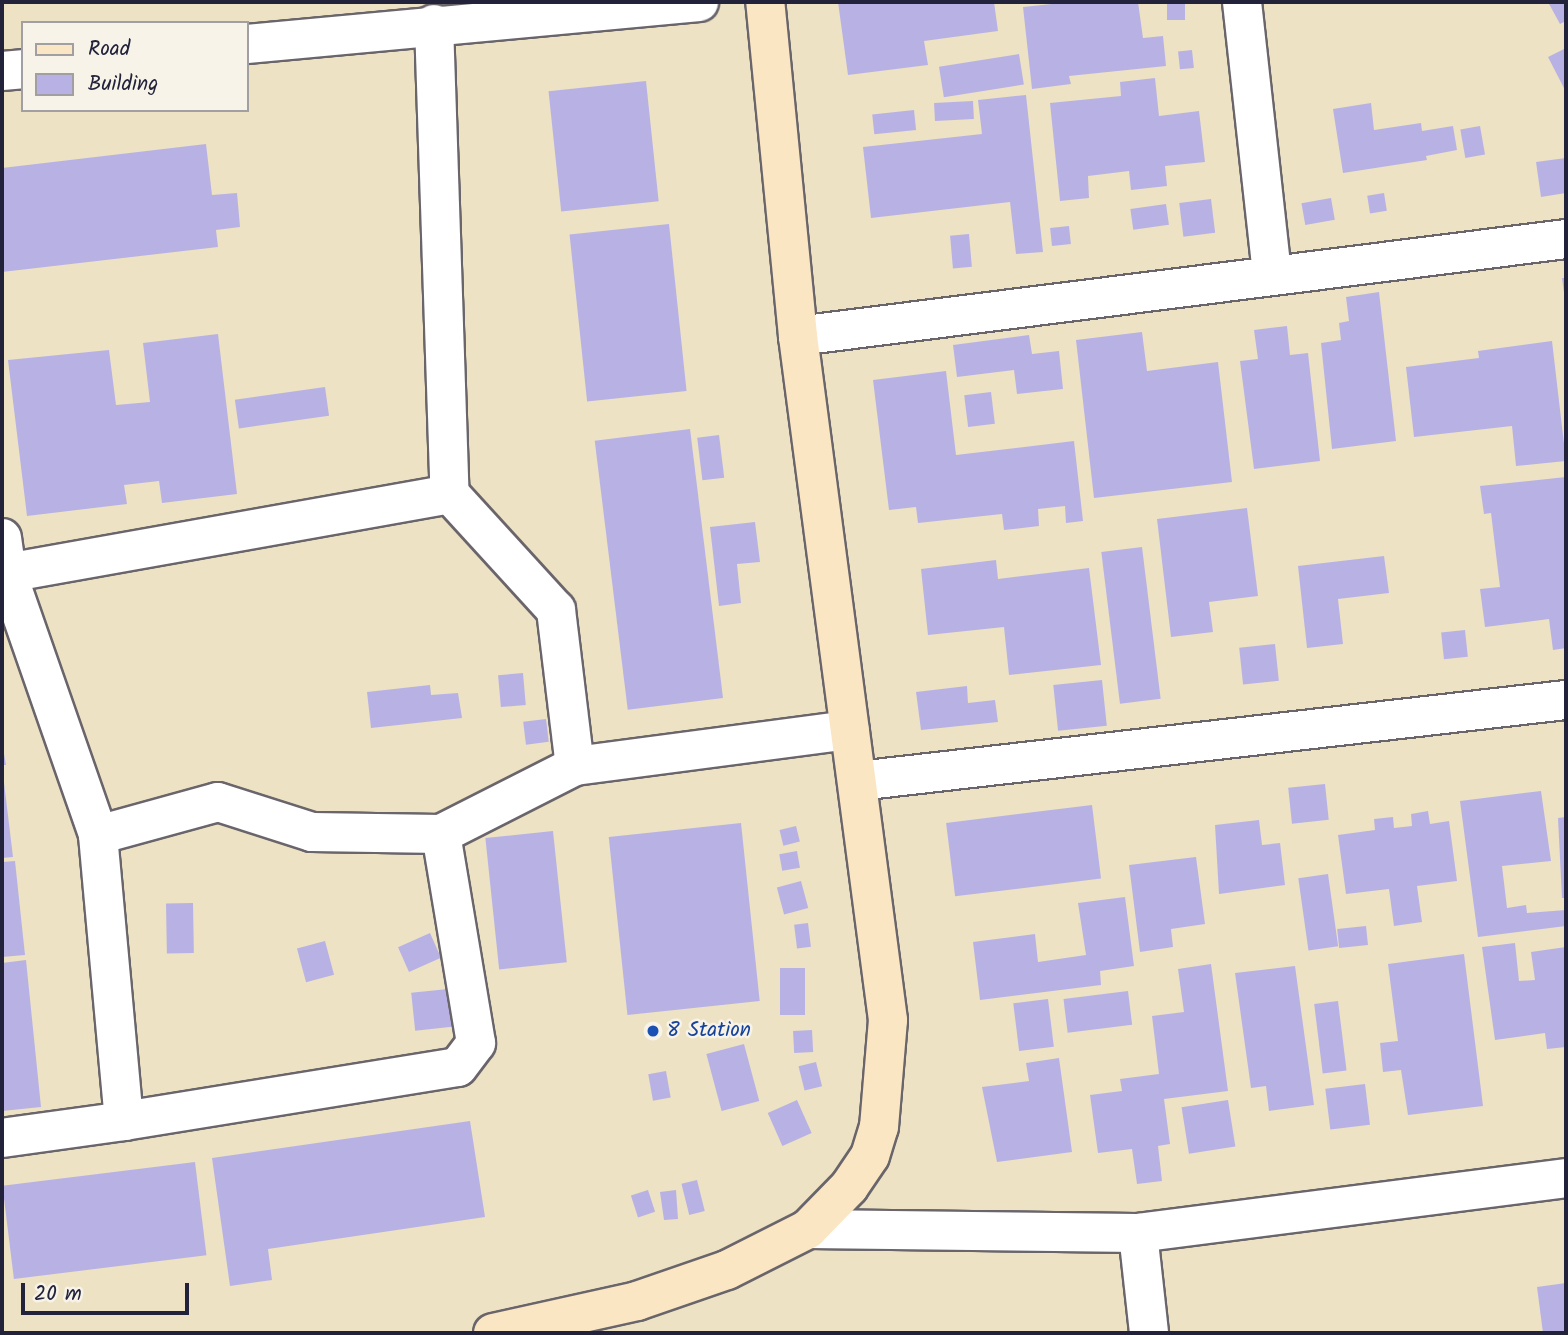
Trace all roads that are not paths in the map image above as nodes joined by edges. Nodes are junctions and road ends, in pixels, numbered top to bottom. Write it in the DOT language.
graph roads {
  1 [pos="699,2"];
  2 [pos="765,2"];
  3 [pos="1242,2"];
  4 [pos="434,24"];
  5 [pos="248,44"];
  6 [pos="21,69"];
  7 [pos="2,71"];
  8 [pos="1566,239"];
  9 [pos="1272,273"];
  10 [pos="798,335"];
  11 [pos="450,494"];
  12 [pos="5,555"];
  13 [pos="1566,700"];
  14 [pos="850,730"];
  15 [pos="575,766"];
  16 [pos="858,781"];
  17 [pos="441,834"];
  18 [pos="98,835"];
  19 [pos="124,1121"];
  20 [pos="2,1138"];
  21 [pos="1566,1178"];
  22 [pos="808,1229"];
  23 [pos="1138,1233"];
  24 [pos="493,1333"];
  25 [pos="1149,1333"];
  1 -- 4 [label="street"];
  2 -- 10 [label="street"];
  3 -- 9 [label="street"];
  4 -- 5 [label="street"];
  4 -- 11 [label="street"];
  6 -- 7 [label="street"];
  8 -- 9 [label="street"];
  9 -- 10 [label="street"];
  10 -- 14 [label="street"];
  11 -- 12 [label="street"];
  11 -- 15 [label="street"];
  12 -- 18 [label="street"];
  13 -- 16 [label="street"];
  14 -- 15 [label="street"];
  14 -- 16 [label="street"];
  15 -- 17 [label="street"];
  16 -- 22 [label="street"];
  17 -- 18 [label="street"];
  17 -- 19 [label="street"];
  18 -- 19 [label="street"];
  19 -- 20 [label="street"];
  21 -- 23 [label="street"];
  22 -- 23 [label="street"];
  22 -- 24 [label="street"];
  23 -- 25 [label="street"];
}
